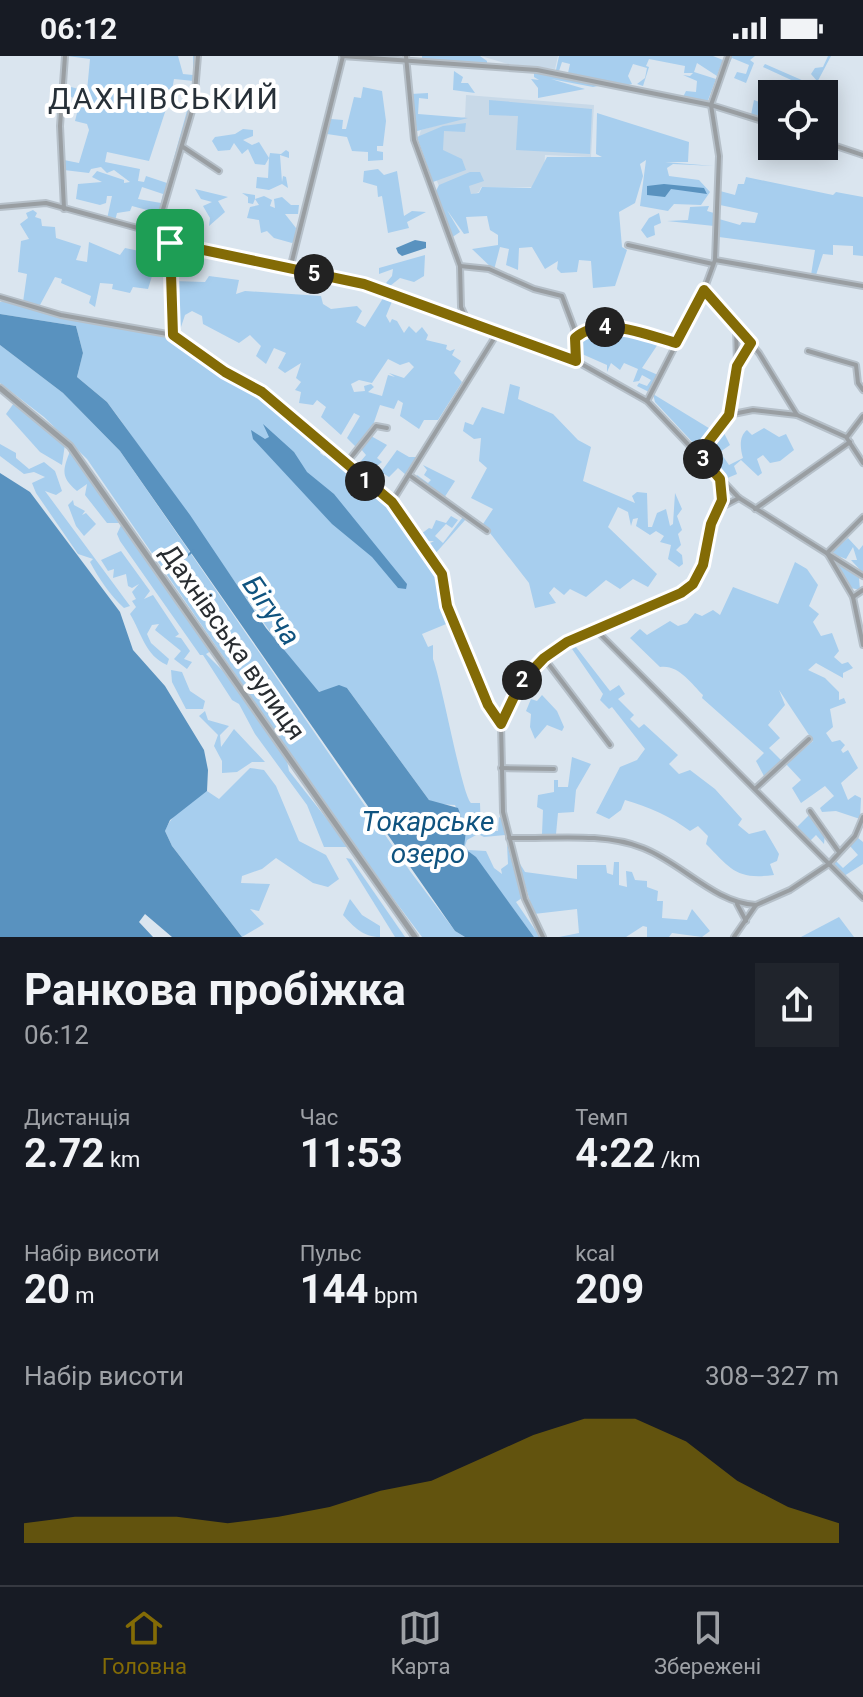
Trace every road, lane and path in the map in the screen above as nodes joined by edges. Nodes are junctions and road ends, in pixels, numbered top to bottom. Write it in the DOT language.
graph roads {
  1 [pos="65,56"];
  2 [pos="198,56"];
  3 [pos="342,56"];
  4 [pos="728,56"];
  5 [pos="403,59"];
  6 [pos="711,105"];
  7 [pos="758,120"];
  8 [pos="183,147"];
  9 [pos="838,147"];
  10 [pos="863,155"];
  11 [pos="219,171"];
  12 [pos="0,207"];
  13 [pos="64,209"];
  14 [pos="156,233"];
  15 [pos="170,243"];
  16 [pos="628,245"];
  17 [pos="714,262"];
  18 [pos="460,266"];
  19 [pos="290,269"];
  20 [pos="863,286"];
  21 [pos="704,290"];
  22 [pos="0,297"];
  23 [pos="461,307"];
  24 [pos="451,314"];
  25 [pos="467,320"];
  26 [pos="736,325"];
  27 [pos="498,332"];
  28 [pos="173,335"];
  29 [pos="575,338"];
  30 [pos="676,343"];
  31 [pos="751,343"];
  32 [pos="808,351"];
  33 [pos="576,361"];
  34 [pos="737,366"];
  35 [pos="0,388"];
  36 [pos="863,390"];
  37 [pos="647,401"];
  38 [pos="729,415"];
  39 [pos="797,415"];
  40 [pos="863,416"];
  41 [pos="387,428"];
  42 [pos="848,440"];
  43 [pos="699,454"];
  44 [pos="863,463"];
  45 [pos="345,465"];
  46 [pos="409,475"];
  47 [pos="720,479"];
  48 [pos="739,498"];
  49 [pos="392,502"];
  50 [pos="718,509"];
  51 [pos="755,509"];
  52 [pos="863,517"];
  53 [pos="487,531"];
  54 [pos="827,553"];
  55 [pos="863,576"];
  56 [pos="863,590"];
  57 [pos="853,597"];
  58 [pos="595,629"];
  59 [pos="863,645"];
  60 [pos="544,658"];
  61 [pos="489,707"];
  62 [pos="507,707"];
  63 [pos="501,724"];
  64 [pos="809,739"];
  65 [pos="610,745"];
  66 [pos="501,768"];
  67 [pos="554,769"];
  68 [pos="755,789"];
  69 [pos="810,811"];
  70 [pos="863,817"];
  71 [pos="509,838"];
  72 [pos="839,852"];
  73 [pos="829,864"];
  74 [pos="863,898"];
  75 [pos="737,904"];
  76 [pos="756,905"];
  77 [pos="746,921"];
  78 [pos="415,937"];
  79 [pos="543,937"];
  80 [pos="734,937"];
  1 -- 13 [label="street"];
  2 -- 8 [label="street"];
  3 -- 5 [label="street"];
  3 -- 19 [label="street"];
  4 -- 6 [label="street"];
  5 -- 6 [label="street"];
  5 -- 18 [label="street"];
  6 -- 7 [label="street"];
  6 -- 17 [label="street"];
  8 -- 11 [label="street"];
  8 -- 14 [label="street"];
  9 -- 10 [label="street"];
  12 -- 13 [label="street"];
  13 -- 14 [label="street"];
  14 -- 15 [label="street"];
  15 -- 19 [label="street"];
  15 -- 28 [label="street"];
  16 -- 17 [label="street"];
  17 -- 20 [label="street"];
  17 -- 21 [label="street"];
  18 -- 23 [label="street"];
  18 -- 29 [label="street"];
  19 -- 24 [label="street"];
  21 -- 26 [label="street"];
  21 -- 30 [label="street"];
  22 -- 28 [label="street"];
  23 -- 24 [label="street"];
  23 -- 25 [label="street"];
  24 -- 25 [label="street"];
  25 -- 27 [label="street"];
  26 -- 31 [label="street"];
  26 -- 34 [label="street"];
  27 -- 33 [label="street"];
  27 -- 46 [label="street"];
  28 -- 45 [label="street"];
  29 -- 30 [label="street"];
  29 -- 33 [label="street"];
  30 -- 37 [label="street"];
  31 -- 34 [label="street"];
  31 -- 39 [label="street"];
  32 -- 36 [label="street"];
  33 -- 37 [label="street"];
  34 -- 38 [label="street"];
  35 -- 78 [label="street, Дахнівська вулиця"];
  37 -- 43 [label="street"];
  38 -- 39 [label="street"];
  38 -- 43 [label="street"];
  39 -- 42 [label="street"];
  40 -- 42 [label="street"];
  41 -- 45 [label="street"];
  42 -- 44 [label="street"];
  42 -- 51 [label="street"];
  43 -- 47 [label="street"];
  45 -- 49 [label="street"];
  46 -- 49 [label="street"];
  46 -- 53 [label="street"];
  47 -- 48 [label="street"];
  47 -- 50 [label="street"];
  48 -- 50 [label="street"];
  48 -- 51 [label="street"];
  49 -- 61 [label="street"];
  50 -- 58 [label="street"];
  51 -- 54 [label="street"];
  52 -- 54 [label="street"];
  54 -- 55 [label="street"];
  54 -- 57 [label="street"];
  56 -- 57 [label="street"];
  57 -- 59 [label="street"];
  58 -- 60 [label="street"];
  58 -- 68 [label="street"];
  60 -- 62 [label="street"];
  60 -- 65 [label="street"];
  61 -- 62 [label="street"];
  61 -- 63 [label="street"];
  62 -- 63 [label="street"];
  63 -- 66 [label="street"];
  64 -- 68 [label="street"];
  66 -- 67 [label="street"];
  66 -- 71 [label="street"];
  68 -- 73 [label="street"];
  69 -- 72 [label="street"];
  70 -- 72 [label="street"];
  71 -- 75 [label="street"];
  71 -- 79 [label="street"];
  72 -- 73 [label="street"];
  73 -- 74 [label="street"];
  73 -- 76 [label="street"];
  75 -- 76 [label="street"];
  75 -- 77 [label="street"];
  76 -- 77 [label="street"];
  77 -- 80 [label="street"];
}
